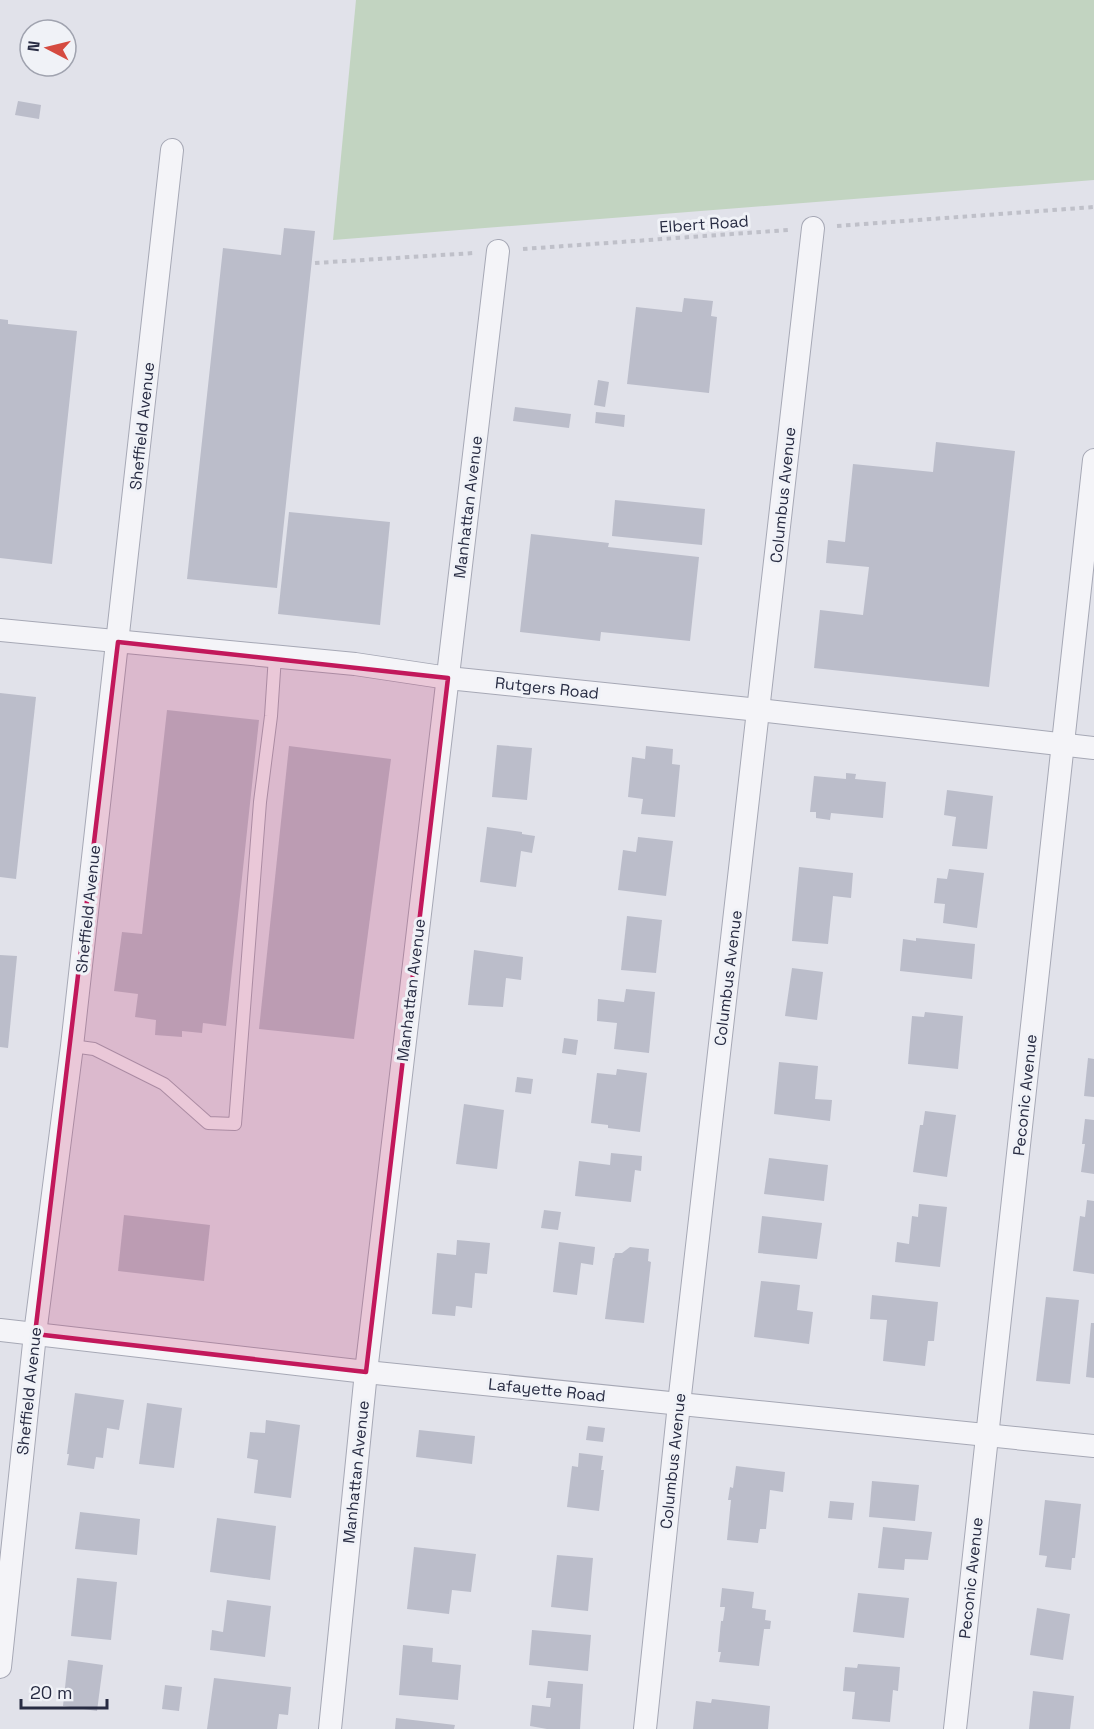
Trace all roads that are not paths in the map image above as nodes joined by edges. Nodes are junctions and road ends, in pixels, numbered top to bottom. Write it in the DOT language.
graph roads {
  1 [pos="172,150"];
  2 [pos="813,228"];
  3 [pos="498,251"];
  4 [pos="1094,460"];
  5 [pos="0,630"];
  6 [pos="118,642"];
  7 [pos="275,656"];
  8 [pos="448,678"];
  9 [pos="759,710"];
  10 [pos="1064,745"];
  11 [pos="1094,748"];
  12 [pos="72,1046"];
  13 [pos="0,1330"];
  14 [pos="35,1334"];
  15 [pos="366,1372"];
  16 [pos="679,1404"];
  17 [pos="987,1434"];
  18 [pos="1094,1446"];
  19 [pos="0,1667"];
  20 [pos="330,1729"];
  21 [pos="645,1729"];
  22 [pos="955,1729"];
  1 -- 6 [label="street, Sheffield Avenue"];
  2 -- 9 [label="street, Columbus Avenue"];
  3 -- 8 [label="street, Manhattan Avenue"];
  4 -- 10 [label="street, Peconic Avenue"];
  5 -- 6 [label="street, Rutgers Road"];
  6 -- 7 [label="street, Rutgers Road"];
  6 -- 12 [label="street, Sheffield Avenue"];
  7 -- 8 [label="street, Rutgers Road"];
  7 -- 12 [label="lane"];
  8 -- 9 [label="street, Rutgers Road"];
  8 -- 15 [label="street, Manhattan Avenue"];
  9 -- 10 [label="street, Rutgers Road"];
  9 -- 16 [label="street, Columbus Avenue"];
  10 -- 11 [label="street, Rutgers Road"];
  10 -- 17 [label="street, Peconic Avenue"];
  12 -- 14 [label="street, Sheffield Avenue"];
  13 -- 14 [label="street, Lafayette Road"];
  14 -- 15 [label="street, Lafayette Road"];
  14 -- 19 [label="street, Sheffield Avenue"];
  15 -- 16 [label="street, Lafayette Road"];
  15 -- 20 [label="street, Manhattan Avenue"];
  16 -- 17 [label="street, Lafayette Road"];
  16 -- 21 [label="street, Columbus Avenue"];
  17 -- 18 [label="street, Lafayette Road"];
  17 -- 22 [label="street, Peconic Avenue"];
}
